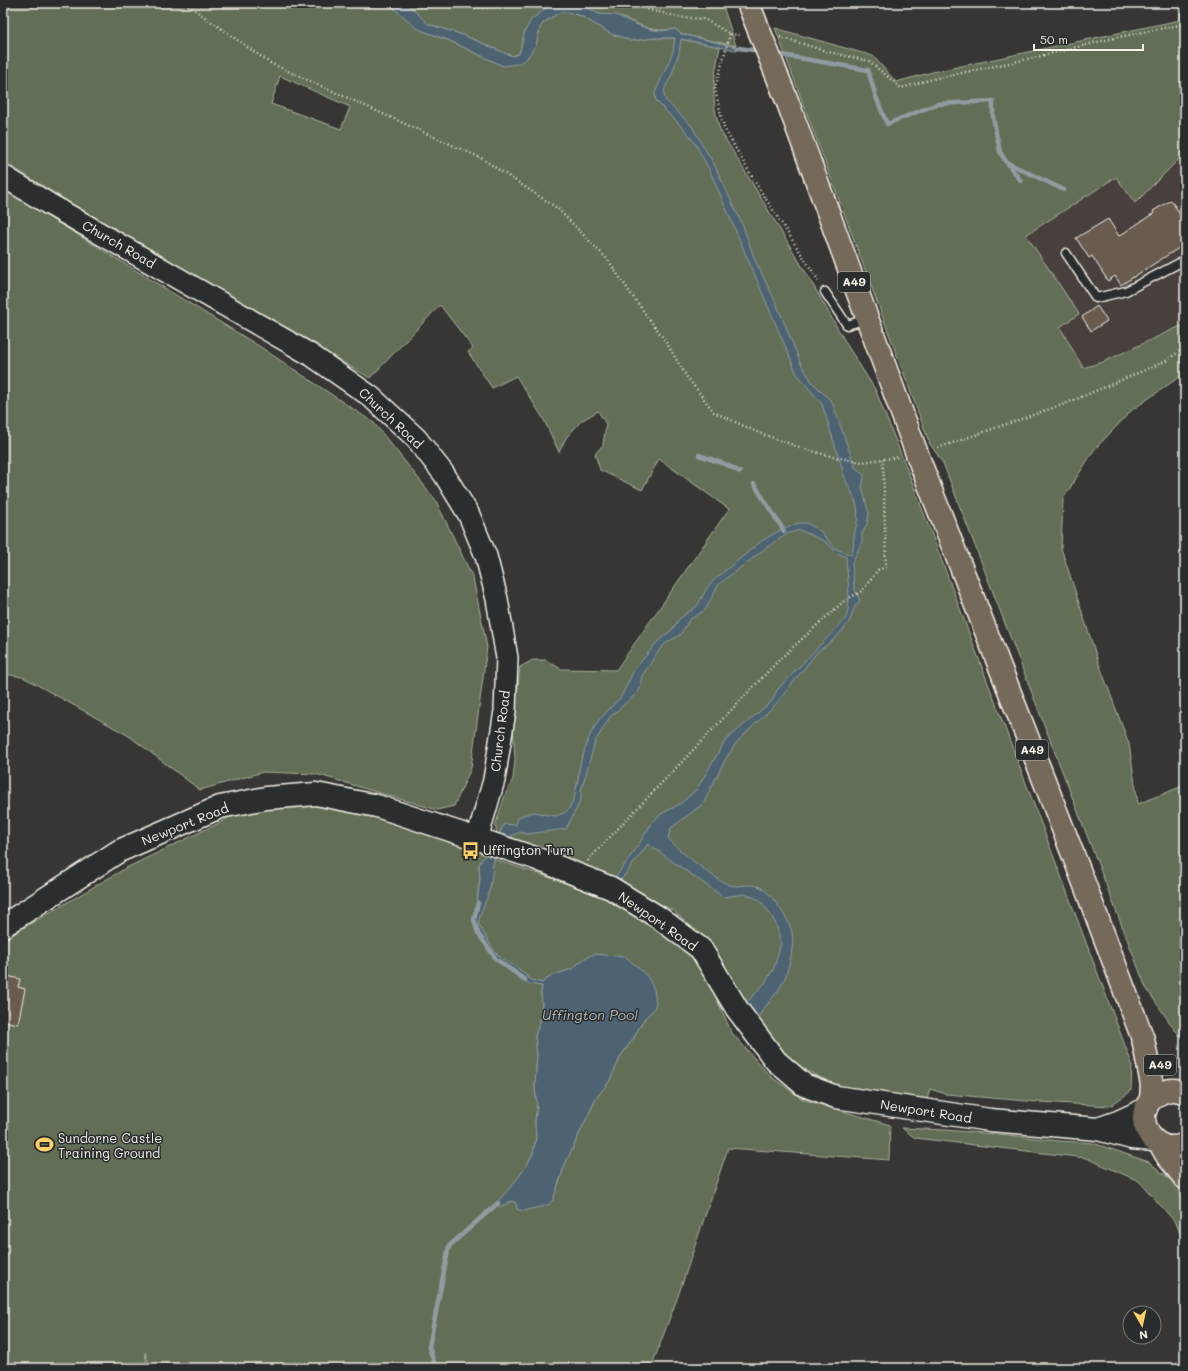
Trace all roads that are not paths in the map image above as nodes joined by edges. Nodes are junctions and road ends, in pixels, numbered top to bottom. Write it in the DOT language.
graph roads {
  1 [pos="748,3"];
  2 [pos="3,176"];
  3 [pos="1066,253"];
  4 [pos="1185,260"];
  5 [pos="825,292"];
  6 [pos="867,318"];
  7 [pos="481,841"];
  8 [pos="3,926"];
  9 [pos="1143,1038"];
  10 [pos="1182,1091"];
  11 [pos="1148,1104"];
  12 [pos="1098,1128"];
  13 [pos="1157,1142"];
  14 [pos="1185,1144"];
  15 [pos="1185,1178"];
  1 -- 6 [label="highway, A49, bridge"];
  2 -- 7 [label="street, Church Road"];
  3 -- 4 [label="lane"];
  5 -- 6 [label="lane"];
  6 -- 9 [label="highway, A49"];
  7 -- 8 [label="main road, Newport Road"];
  7 -- 12 [label="main road, Newport Road"];
  9 -- 10 [label="highway, A49"];
  9 -- 11 [label="highway, A49"];
  10 -- 11 [label="highway"];
  11 -- 12 [label="main road, Newport Road"];
  11 -- 13 [label="highway"];
  12 -- 13 [label="main road, Newport Road"];
  13 -- 14 [label="highway"];
  13 -- 15 [label="highway"];
}
